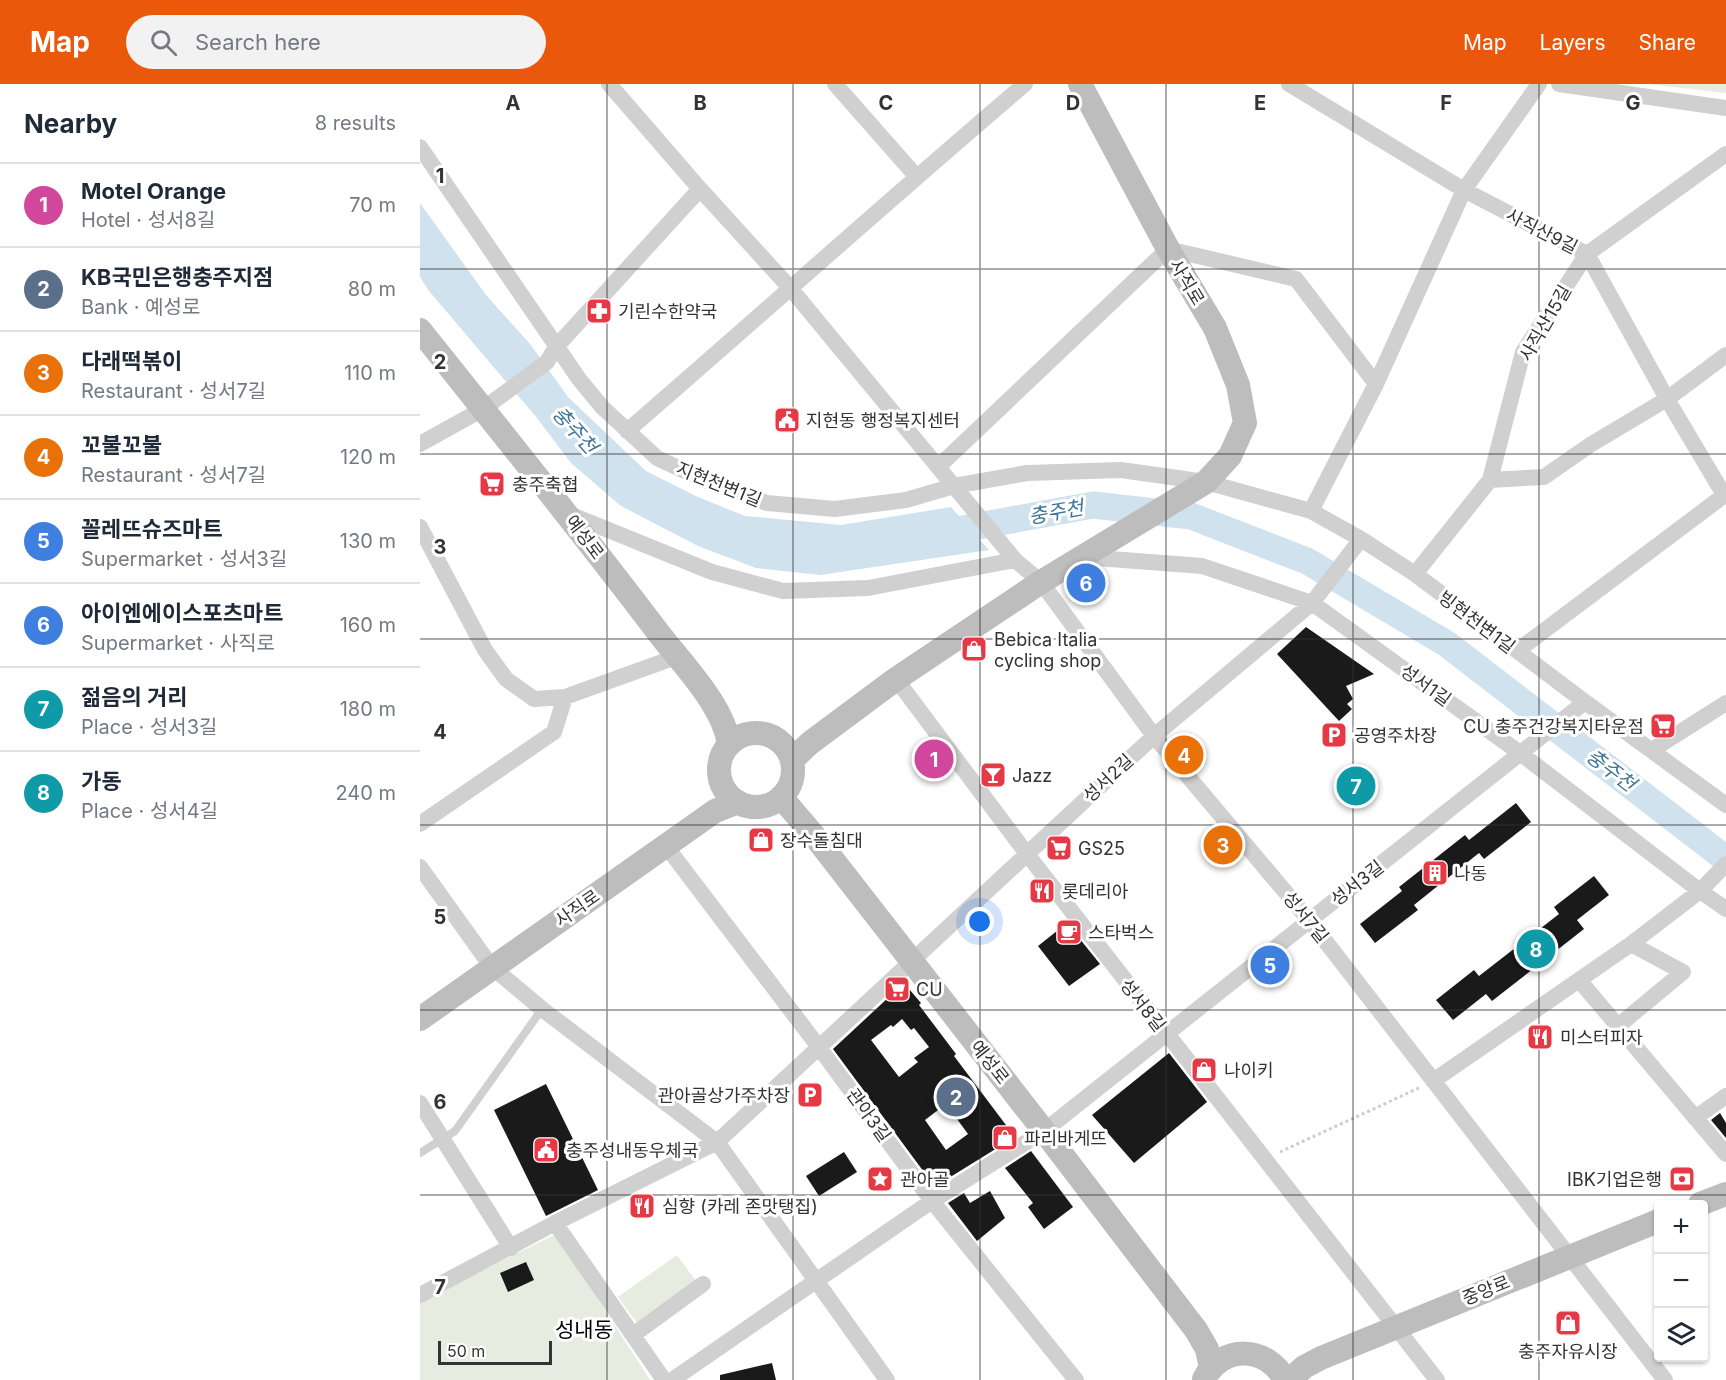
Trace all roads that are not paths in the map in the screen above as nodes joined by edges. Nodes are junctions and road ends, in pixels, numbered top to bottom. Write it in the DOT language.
graph roads {
  1 [pos="609,84"];
  2 [pos="834,84"];
  3 [pos="1025,84"];
  4 [pos="1080,84"];
  5 [pos="1289,84"];
  6 [pos="1539,84"];
  7 [pos="1559,84"];
  8 [pos="1726,108"];
  9 [pos="420,147"];
  10 [pos="1726,154"];
  11 [pos="916,176"];
  12 [pos="700,189"];
  13 [pos="1464,190"];
  14 [pos="1168,249"];
  15 [pos="1587,254"];
  16 [pos="791,289"];
  17 [pos="420,330"];
  18 [pos="556,347"];
  19 [pos="1726,356"];
  20 [pos="1376,384"];
  21 [pos="1667,399"];
  22 [pos="483,409"];
  23 [pos="627,431"];
  24 [pos="420,444"];
  25 [pos="938,467"];
  26 [pos="1490,480"];
  27 [pos="1206,482"];
  28 [pos="954,486"];
  29 [pos="1725,494"];
  30 [pos="1311,511"];
  31 [pos="568,514"];
  32 [pos="420,527"];
  33 [pos="1360,538"];
  34 [pos="1084,557"];
  35 [pos="1015,560"];
  36 [pos="1415,574"];
  37 [pos="1041,582"];
  38 [pos="1312,603"];
  39 [pos="1517,651"];
  40 [pos="676,657"];
  41 [pos="896,679"];
  42 [pos="703,689"];
  43 [pos="566,697"];
  44 [pos="1585,702"];
  45 [pos="1726,703"];
  46 [pos="754,733"];
  47 [pos="1154,736"];
  48 [pos="729,745"];
  49 [pos="1652,750"];
  50 [pos="1520,753"];
  51 [pos="792,760"];
  52 [pos="731,795"];
  53 [pos="781,798"];
  54 [pos="1726,805"];
  55 [pos="420,824"];
  56 [pos="666,846"];
  57 [pos="1026,854"];
  58 [pos="1726,864"];
  59 [pos="420,867"];
  60 [pos="1700,891"];
  61 [pos="1726,909"];
  62 [pos="1309,920"];
  63 [pos="1631,944"];
  64 [pos="910,961"];
  65 [pos="490,963"];
  66 [pos="1579,980"];
  67 [pos="420,1005"];
  68 [pos="542,1010"];
  69 [pos="420,1019"];
  70 [pos="1618,1026"];
  71 [pos="1166,1033"];
  72 [pos="818,1046"];
  73 [pos="1433,1081"];
  74 [pos="1726,1096"];
  75 [pos="420,1103"];
  76 [pos="1695,1118"];
  77 [pos="1044,1131"];
  78 [pos="443,1139"];
  79 [pos="717,1142"];
  80 [pos="420,1153"];
  81 [pos="1726,1154"];
  82 [pos="1726,1194"];
  83 [pos="932,1201"];
  84 [pos="1708,1201"];
  85 [pos="555,1223"];
  86 [pos="1654,1223"];
  87 [pos="510,1248"];
  88 [pos="1567,1256"];
  89 [pos="816,1280"];
  90 [pos="703,1284"];
  91 [pos="420,1295"];
  92 [pos="1396,1327"];
  93 [pos="1196,1330"];
  94 [pos="633,1335"];
  95 [pos="1232,1355"];
  96 [pos="1314,1361"];
  97 [pos="1279,1371"];
  98 [pos="1208,1374"];
  99 [pos="664,1380"];
  100 [pos="672,1380"];
  101 [pos="887,1380"];
  102 [pos="1076,1380"];
  103 [pos="1290,1380"];
  104 [pos="1437,1380"];
  105 [pos="1665,1380"];
  1 -- 12 [label="street, 성서7길"];
  2 -- 11 [label="street"];
  3 -- 11 [label="street"];
  4 -- 14 [label="main road, 사직로"];
  5 -- 13 [label="street, 사직산9길"];
  6 -- 13 [label="street"];
  7 -- 8 [label="street"];
  9 -- 18 [label="street, 지현천변1길"];
  10 -- 15 [label="street, 사직산15길"];
  11 -- 16 [label="street"];
  12 -- 16 [label="street, 성서7길"];
  12 -- 18 [label="street"];
  13 -- 15 [label="street, 사직산9길"];
  13 -- 20 [label="street"];
  14 -- 20 [label="street"];
  14 -- 25 [label="street"];
  14 -- 27 [label="main road, 사직로"];
  15 -- 21 [label="street, 사직산9길"];
  15 -- 26 [label="street, 사직산15길"];
  16 -- 23 [label="street"];
  16 -- 25 [label="street, 성서7길"];
  17 -- 22 [label="main road, 예성로"];
  18 -- 22 [label="street"];
  18 -- 23 [label="street, 지현천변1길"];
  19 -- 21 [label="street"];
  20 -- 30 [label="street"];
  21 -- 26 [label="street"];
  21 -- 29 [label="street, 사직산9길"];
  22 -- 24 [label="street"];
  22 -- 31 [label="main road, 예성로"];
  23 -- 28 [label="street, 지현천변1길"];
  25 -- 28 [label="street, 성서7길"];
  26 -- 36 [label="street, 사직산15길"];
  27 -- 28 [label="street, 지현천변1길"];
  27 -- 30 [label="street, 빙현천변1길"];
  27 -- 34 [label="main road, 사직로"];
  28 -- 35 [label="street, 성서7길"];
  29 -- 39 [label="street"];
  30 -- 33 [label="street, 빙현천변1길"];
  31 -- 35 [label="street"];
  31 -- 40 [label="main road, 예성로"];
  32 -- 43 [label="street"];
  33 -- 36 [label="street, 빙현천변1길"];
  33 -- 38 [label="street, 성서2길"];
  34 -- 37 [label="main road"];
  34 -- 38 [label="street, 성서1길"];
  35 -- 37 [label="street, 성서7길"];
  36 -- 39 [label="street, 빙현천변1길"];
  37 -- 41 [label="main road"];
  37 -- 47 [label="street, 성서7길"];
  38 -- 47 [label="street, 성서2길"];
  38 -- 50 [label="street, 성서1길"];
  39 -- 44 [label="street, 빙현천변1길"];
  40 -- 42 [label="main road, 예성로"];
  40 -- 43 [label="street"];
  41 -- 51 [label="main road"];
  41 -- 57 [label="street, 성서8길"];
  42 -- 46 [label="main road"];
  42 -- 48 [label="main road"];
  43 -- 55 [label="street"];
  44 -- 49 [label="street, 빙현천변1길"];
  44 -- 50 [label="street, 성서3길"];
  45 -- 49 [label="street"];
  46 -- 48 [label="main road"];
  46 -- 51 [label="main road"];
  47 -- 57 [label="street, 성서2길"];
  47 -- 62 [label="street, 성서7길"];
  48 -- 52 [label="main road"];
  49 -- 54 [label="street, 빙현천변1길"];
  50 -- 60 [label="street, 성서1길"];
  50 -- 62 [label="street, 성서3길"];
  51 -- 53 [label="main road"];
  52 -- 53 [label="main road"];
  52 -- 56 [label="main road, 사직로"];
  52 -- 65 [label="main road, 사직로"];
  53 -- 64 [label="main road, 예성로"];
  56 -- 65 [label="main road, 사직로"];
  56 -- 72 [label="street, 관아3길"];
  57 -- 64 [label="street, 성서2길"];
  57 -- 71 [label="street, 성서8길"];
  58 -- 60 [label="street"];
  59 -- 65 [label="street"];
  60 -- 61 [label="street, 성서1길"];
  60 -- 63 [label="street"];
  62 -- 71 [label="street, 성서3길"];
  62 -- 73 [label="street, 성서7길"];
  63 -- 66 [label="street"];
  63 -- 70 [label="street"];
  64 -- 72 [label="street, 성서2길"];
  64 -- 77 [label="main road, 예성로"];
  65 -- 67 [label="main road, 사직로"];
  65 -- 68 [label="street"];
  65 -- 69 [label="main road, 사직로"];
  66 -- 70 [label="street"];
  66 -- 73 [label="street"];
  68 -- 78 [label="lane"];
  68 -- 79 [label="street"];
  70 -- 76 [label="street"];
  71 -- 77 [label="street, 성서3길"];
  71 -- 92 [label="street, 성서8길"];
  72 -- 79 [label="street, 성서2길"];
  72 -- 83 [label="street, 관아3길"];
  73 -- 88 [label="street, 성서7길"];
  74 -- 76 [label="street"];
  75 -- 78 [label="street"];
  76 -- 81 [label="street"];
  77 -- 83 [label="street, 성서3길"];
  77 -- 93 [label="main road, 예성로"];
  78 -- 80 [label="lane"];
  78 -- 87 [label="street"];
  79 -- 85 [label="street, 성서2길"];
  79 -- 89 [label="street"];
  82 -- 84 [label="main road"];
  83 -- 89 [label="street, 성서3길"];
  83 -- 102 [label="street, 관아3길"];
  85 -- 87 [label="street, 성서2길"];
  85 -- 94 [label="street"];
  86 -- 88 [label="main road, 중앙로"];
  87 -- 91 [label="street, 성서2길"];
  88 -- 92 [label="main road, 중앙로"];
  88 -- 105 [label="street, 성서7길"];
  89 -- 100 [label="street, 성서3길"];
  89 -- 101 [label="street"];
  90 -- 94 [label="street"];
  92 -- 96 [label="main road, 중앙로"];
  92 -- 104 [label="street, 성서8길"];
  93 -- 95 [label="main road, 예성로"];
  93 -- 98 [label="main road, 예성로"];
  94 -- 99 [label="street"];
  95 -- 97 [label="main road, 중앙로"];
  95 -- 98 [label="main road"];
  96 -- 97 [label="main road, 중앙로"];
  96 -- 103 [label="main road, 중앙로"];
}
